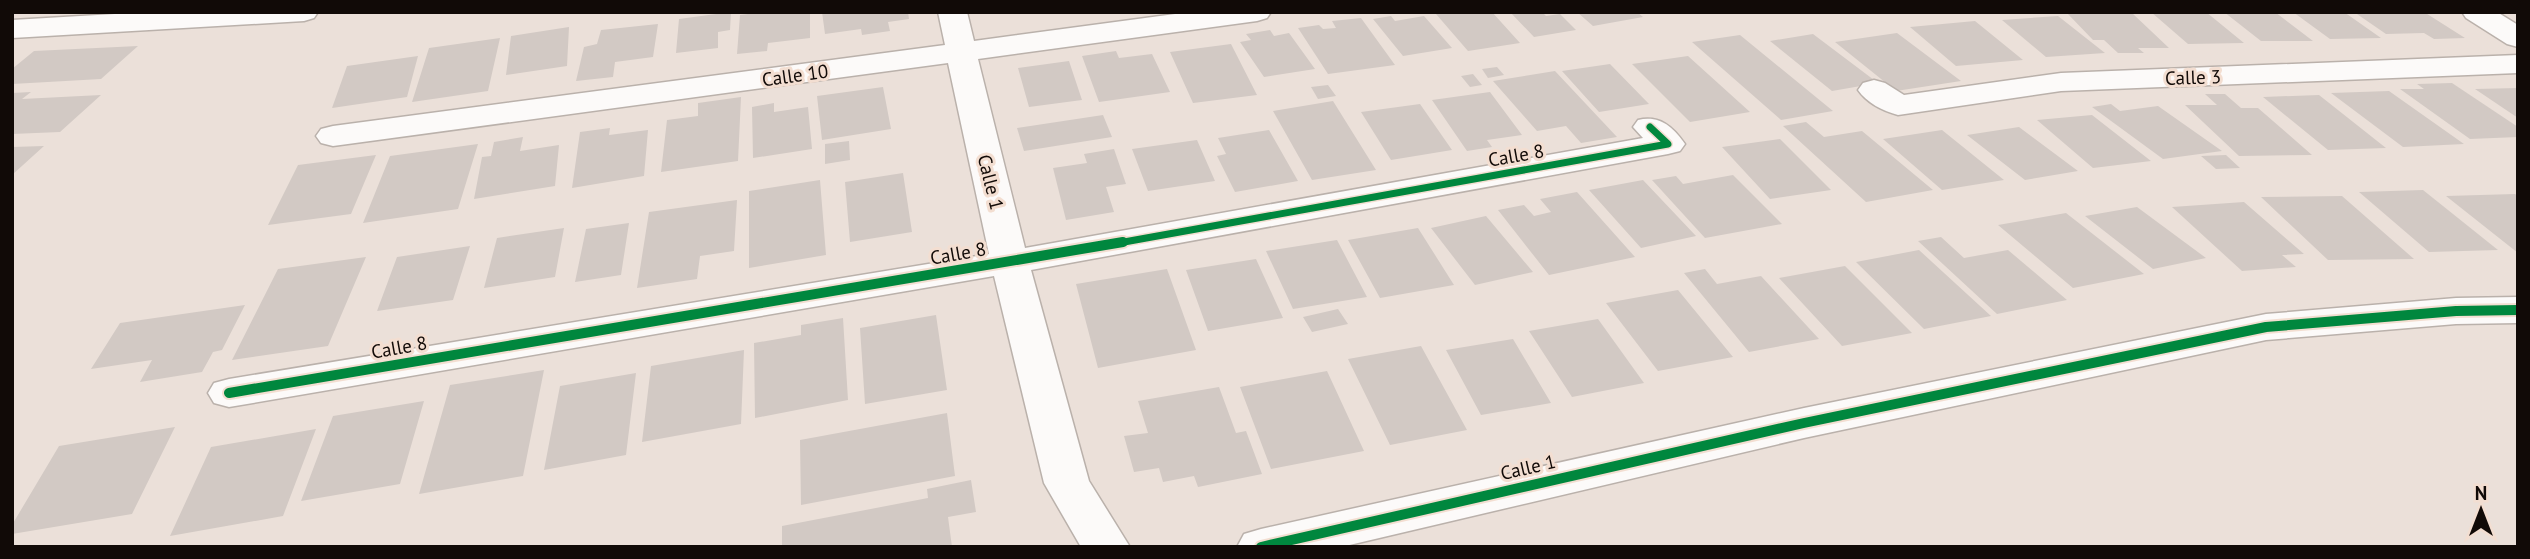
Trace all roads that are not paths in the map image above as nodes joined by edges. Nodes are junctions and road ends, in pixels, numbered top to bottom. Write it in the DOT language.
graph roads {
  1 [pos="304,12"];
  2 [pos="952,12"];
  3 [pos="1257,12"];
  4 [pos="2476,12"];
  5 [pos="12,29"];
  6 [pos="2518,38"];
  7 [pos="959,53"];
  8 [pos="2518,64"];
  9 [pos="1874,90"];
  10 [pos="1650,127"];
  11 [pos="333,136"];
  12 [pos="1010,262"];
  13 [pos="2518,310"];
  14 [pos="229,393"];
  15 [pos="1106,547"];
  16 [pos="1261,547"];
  1 -- 5 [label="street"];
  2 -- 7 [label="street, Calle 1"];
  3 -- 7 [label="street, Calle 10"];
  4 -- 6 [label="street"];
  7 -- 11 [label="street, Calle 10"];
  7 -- 12 [label="street, Calle 1"];
  8 -- 9 [label="street, Calle 3"];
  10 -- 12 [label="street, Calle 8"];
  12 -- 14 [label="street, Calle 8"];
  12 -- 15 [label="street, Calle 1"];
  13 -- 16 [label="street, Calle 1"];
}
